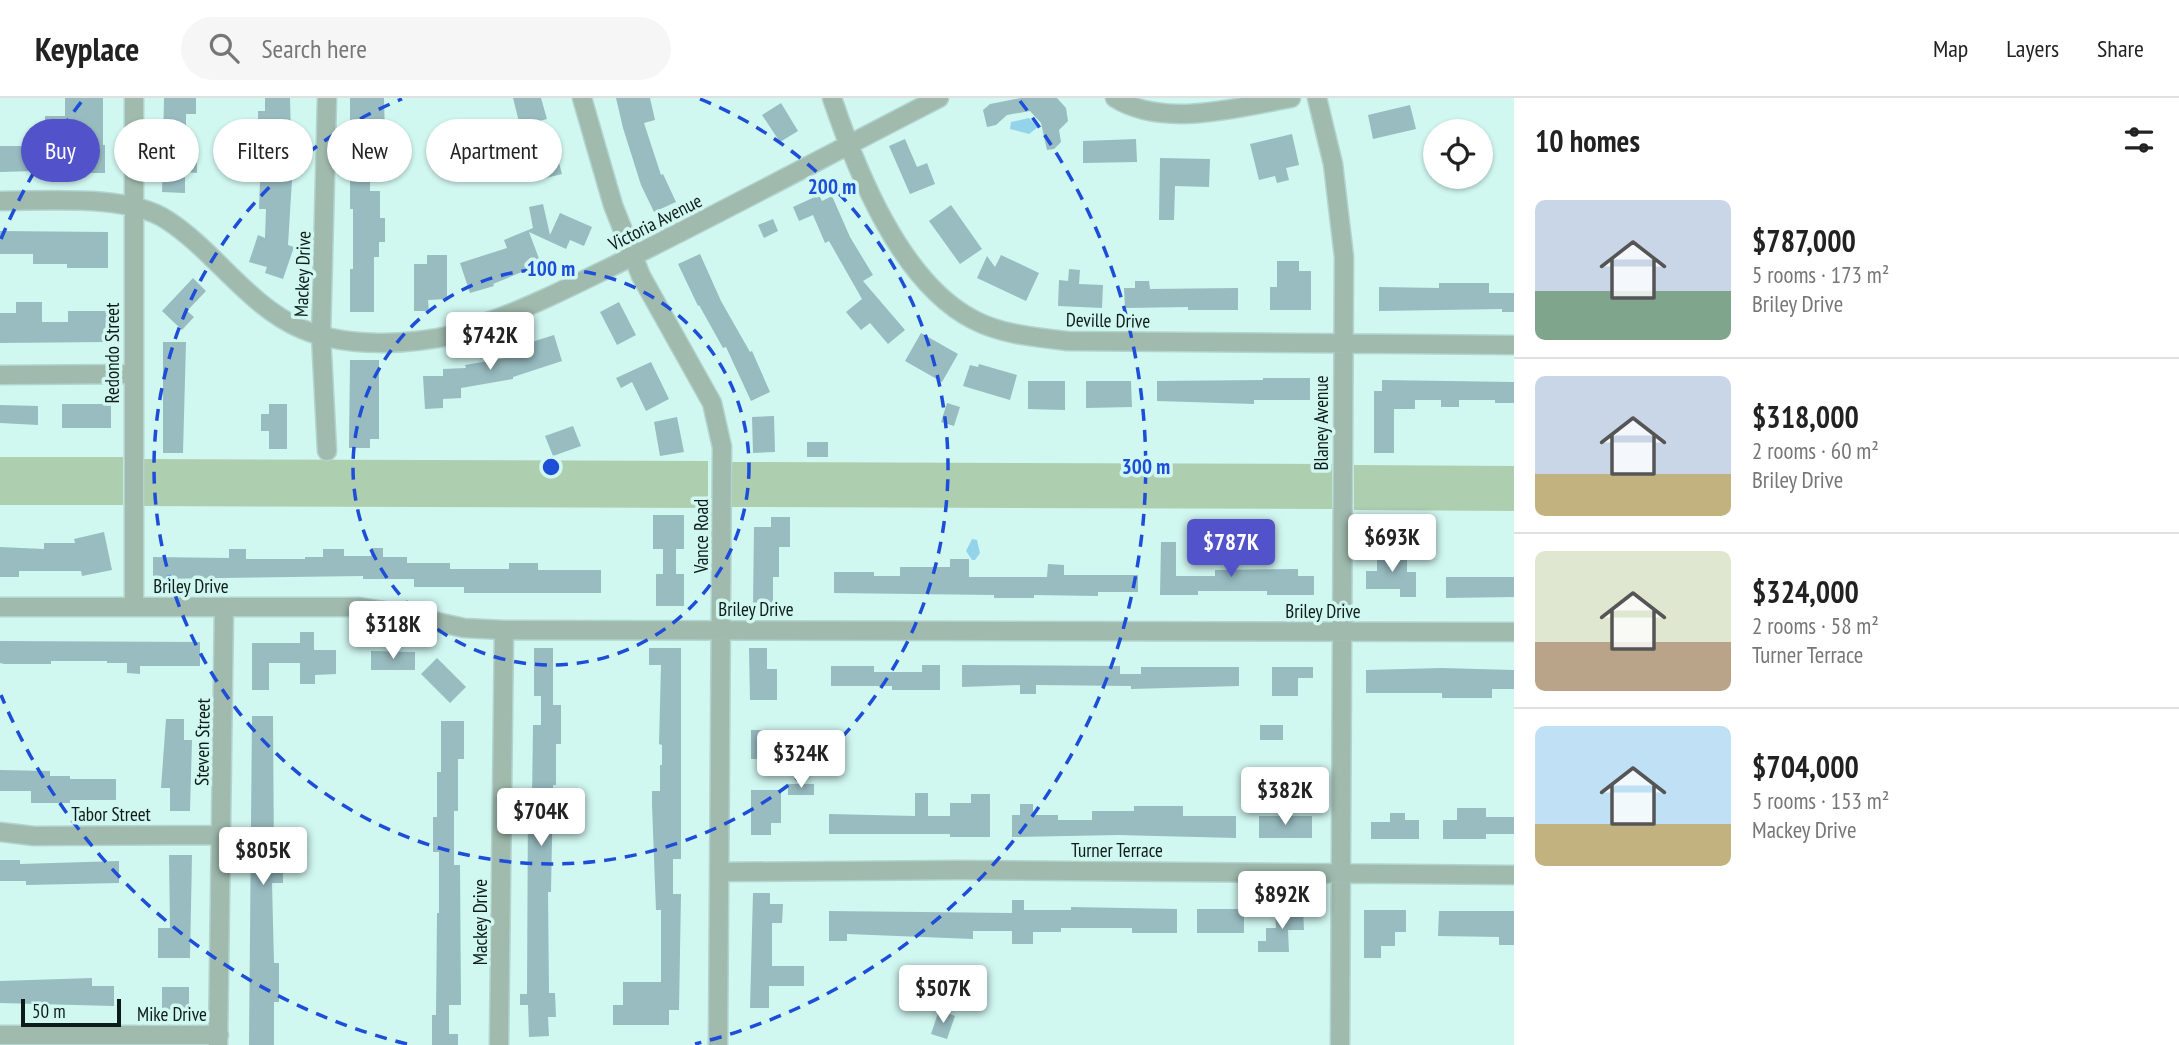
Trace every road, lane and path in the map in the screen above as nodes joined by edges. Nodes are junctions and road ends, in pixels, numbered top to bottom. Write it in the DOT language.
graph roads {
  1 [pos="134,98"];
  2 [pos="327,98"];
  3 [pos="582,98"];
  4 [pos="832,98"];
  5 [pos="939,98"];
  6 [pos="1115,98"];
  7 [pos="1292,98"];
  8 [pos="1317,98"];
  9 [pos="848,145"];
  10 [pos="0,201"];
  11 [pos="134,207"];
  12 [pos="633,256"];
  13 [pos="321,335"];
  14 [pos="1343,343"];
  15 [pos="1514,345"];
  16 [pos="133,374"];
  17 [pos="0,375"];
  18 [pos="327,451"];
  19 [pos="0,607"];
  20 [pos="134,607"];
  21 [pos="224,607"];
  22 [pos="721,629"];
  23 [pos="504,630"];
  24 [pos="1341,632"];
  25 [pos="1514,632"];
  26 [pos="0,832"];
  27 [pos="222,835"];
  28 [pos="719,872"];
  29 [pos="1340,873"];
  30 [pos="1514,875"];
  31 [pos="0,1035"];
  32 [pos="218,1040"];
  33 [pos="499,1045"];
  34 [pos="718,1045"];
  35 [pos="1340,1045"];
  1 -- 11 [label="street, Redondo Street"];
  2 -- 13 [label="street, Mackey Drive"];
  3 -- 12 [label="street, Vance Road"];
  4 -- 9 [label="street, Deville Drive"];
  5 -- 9 [label="street, Victoria Avenue"];
  6 -- 7 [label="street"];
  8 -- 14 [label="street, Blaney Avenue"];
  9 -- 12 [label="street, Victoria Avenue"];
  9 -- 14 [label="street, Deville Drive"];
  10 -- 11 [label="street, Victoria Avenue"];
  11 -- 13 [label="street, Victoria Avenue"];
  11 -- 16 [label="street, Redondo Street"];
  12 -- 13 [label="street, Victoria Avenue"];
  12 -- 22 [label="street, Vance Road"];
  13 -- 18 [label="street, Mackey Drive"];
  14 -- 15 [label="street, Deville Drive"];
  14 -- 24 [label="street, Blaney Avenue"];
  16 -- 17 [label="street"];
  16 -- 20 [label="street, Redondo Street"];
  19 -- 20 [label="street, Briley Drive"];
  20 -- 21 [label="street, Briley Drive"];
  21 -- 23 [label="street, Briley Drive"];
  21 -- 27 [label="street, Steven Street"];
  22 -- 23 [label="street, Briley Drive"];
  22 -- 24 [label="street, Briley Drive"];
  22 -- 28 [label="street, Vance Road"];
  23 -- 33 [label="street, Mackey Drive"];
  24 -- 25 [label="street, Briley Drive"];
  24 -- 29 [label="street, Blaney Avenue"];
  26 -- 27 [label="street, Tabor Street"];
  27 -- 32 [label="street, Steven Street"];
  28 -- 29 [label="street, Turner Terrace"];
  28 -- 34 [label="street, Vance Road"];
  29 -- 30 [label="street, Turner Terrace"];
  29 -- 35 [label="street, Blaney Avenue"];
  31 -- 32 [label="street, Mike Drive"];
}
